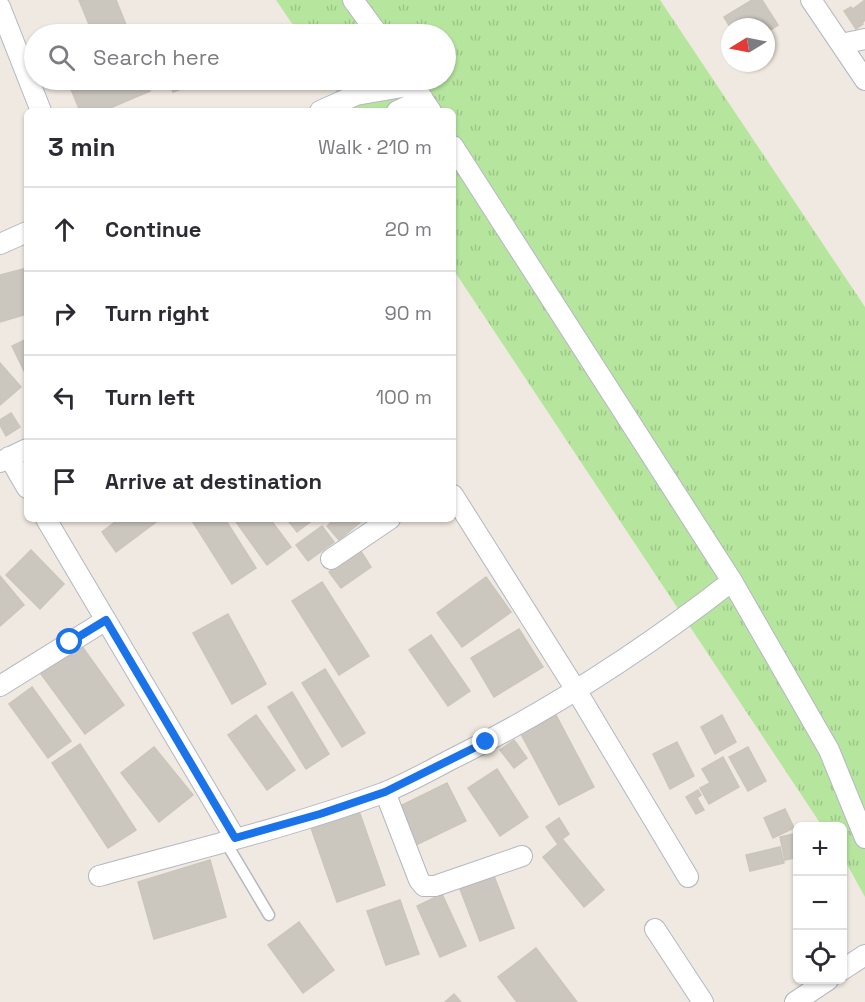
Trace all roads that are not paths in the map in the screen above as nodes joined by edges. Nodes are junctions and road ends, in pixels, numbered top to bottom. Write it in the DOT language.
graph roads {
  1 [pos="353,0"];
  2 [pos="811,0"];
  3 [pos="0,8"];
  4 [pos="371,24"];
  5 [pos="865,39"];
  6 [pos="841,44"];
  7 [pos="24,68"];
  8 [pos="865,80"];
  9 [pos="33,90"];
  10 [pos="419,94"];
  11 [pos="40,108"];
  12 [pos="327,108"];
  13 [pos="401,108"];
  14 [pos="456,151"];
  15 [pos="24,233"];
  16 [pos="0,244"];
  17 [pos="24,450"];
  18 [pos="4,460"];
  19 [pos="24,484"];
  20 [pos="456,500"];
  21 [pos="47,522"];
  22 [pos="386,522"];
  23 [pos="331,559"];
  24 [pos="732,581"];
  25 [pos="106,620"];
  26 [pos="0,686"];
  27 [pos="576,690"];
  28 [pos="385,792"];
  29 [pos="865,838"];
  30 [pos="230,839"];
  31 [pos="522,856"];
  32 [pos="99,876"];
  33 [pos="688,877"];
  34 [pos="268,915"];
  35 [pos="655,929"];
  36 [pos="865,955"];
  37 [pos="847,967"];
  38 [pos="822,984"];
  39 [pos="703,1002"];
  40 [pos="795,1002"];
  1 -- 4 [label="street"];
  2 -- 6 [label="street"];
  3 -- 7 [label="street"];
  5 -- 6 [label="street"];
  6 -- 8 [label="street"];
  9 -- 11 [label="street"];
  10 -- 12 [label="street"];
  10 -- 13 [label="street"];
  14 -- 24 [label="street"];
  15 -- 16 [label="street"];
  17 -- 18 [label="street"];
  18 -- 19 [label="street"];
  20 -- 27 [label="street"];
  21 -- 25 [label="street"];
  22 -- 23 [label="street"];
  24 -- 27 [label="street"];
  24 -- 29 [label="street"];
  25 -- 26 [label="street"];
  25 -- 30 [label="street"];
  27 -- 28 [label="street"];
  27 -- 33 [label="street"];
  28 -- 30 [label="street"];
  28 -- 31 [label="street"];
  30 -- 32 [label="street"];
  30 -- 34 [label="lane"];
  35 -- 39 [label="street"];
  36 -- 37 [label="street"];
  38 -- 40 [label="street"];
}
